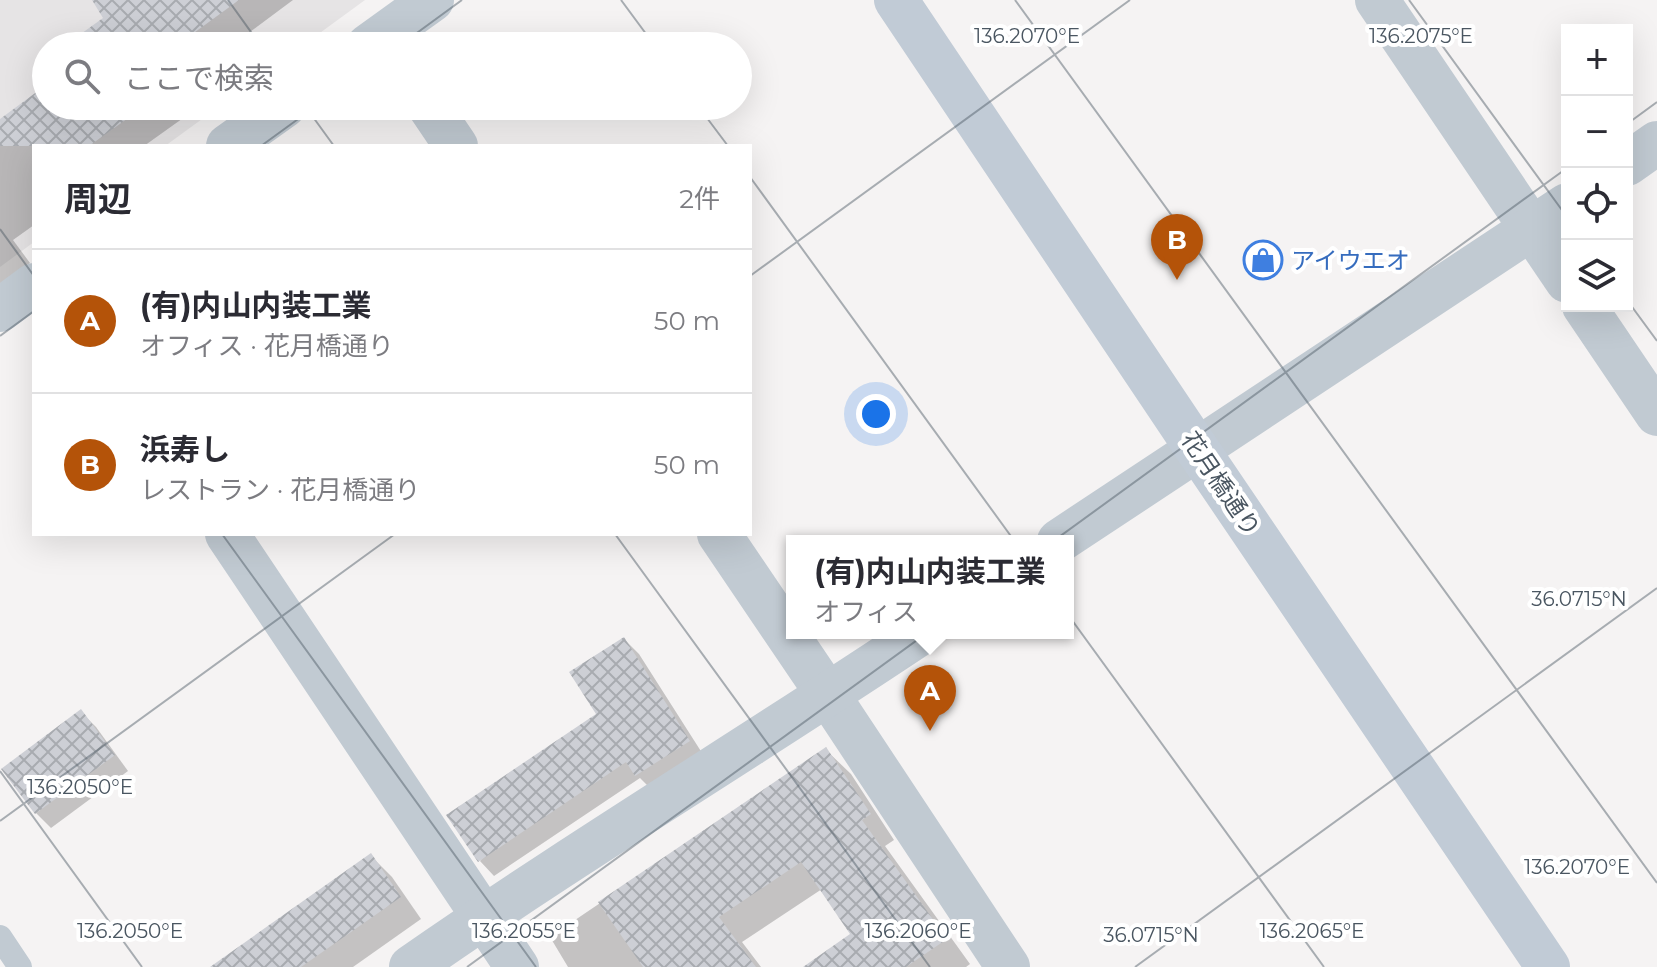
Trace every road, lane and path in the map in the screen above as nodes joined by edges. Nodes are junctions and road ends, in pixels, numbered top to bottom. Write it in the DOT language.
graph roads {
  1 [pos="432,0"];
  2 [pos="896,0"];
  3 [pos="1377,0"];
  4 [pos="393,32"];
  5 [pos="264,120"];
  6 [pos="438,120"];
  7 [pos="1657,143"];
  8 [pos="231,144"];
  9 [pos="455,144"];
  10 [pos="1633,160"];
  11 [pos="1561,209"];
  12 [pos="1531,229"];
  13 [pos="1561,272"];
  14 [pos="32,286"];
  15 [pos="0,310"];
  16 [pos="1588,312"];
  17 [pos="1657,414"];
  18 [pos="1197,449"];
  19 [pos="1068,535"];
  20 [pos="228,536"];
  21 [pos="720,536"];
  22 [pos="786,633"];
  23 [pos="790,639"];
  24 [pos="912,639"];
  25 [pos="828,695"];
  26 [pos="483,917"];
  27 [pos="0,937"];
  28 [pos="20,967"];
  29 [pos="411,967"];
  30 [pos="517,967"];
  31 [pos="1008,967"];
  32 [pos="1548,967"];
  1 -- 4 [label="street"];
  2 -- 18 [label="street, 花月橋通り"];
  3 -- 12 [label="street"];
  5 -- 8 [label="street"];
  6 -- 9 [label="street"];
  7 -- 10 [label="street"];
  11 -- 12 [label="street"];
  12 -- 13 [label="street"];
  12 -- 18 [label="street"];
  14 -- 15 [label="street"];
  16 -- 17 [label="street"];
  18 -- 19 [label="street"];
  18 -- 32 [label="street, 花月橋通り"];
  20 -- 26 [label="street"];
  21 -- 22 [label="street"];
  23 -- 25 [label="street"];
  24 -- 25 [label="street"];
  25 -- 26 [label="street"];
  25 -- 31 [label="street"];
  26 -- 29 [label="street"];
  26 -- 30 [label="street"];
  27 -- 28 [label="lane"];
}
